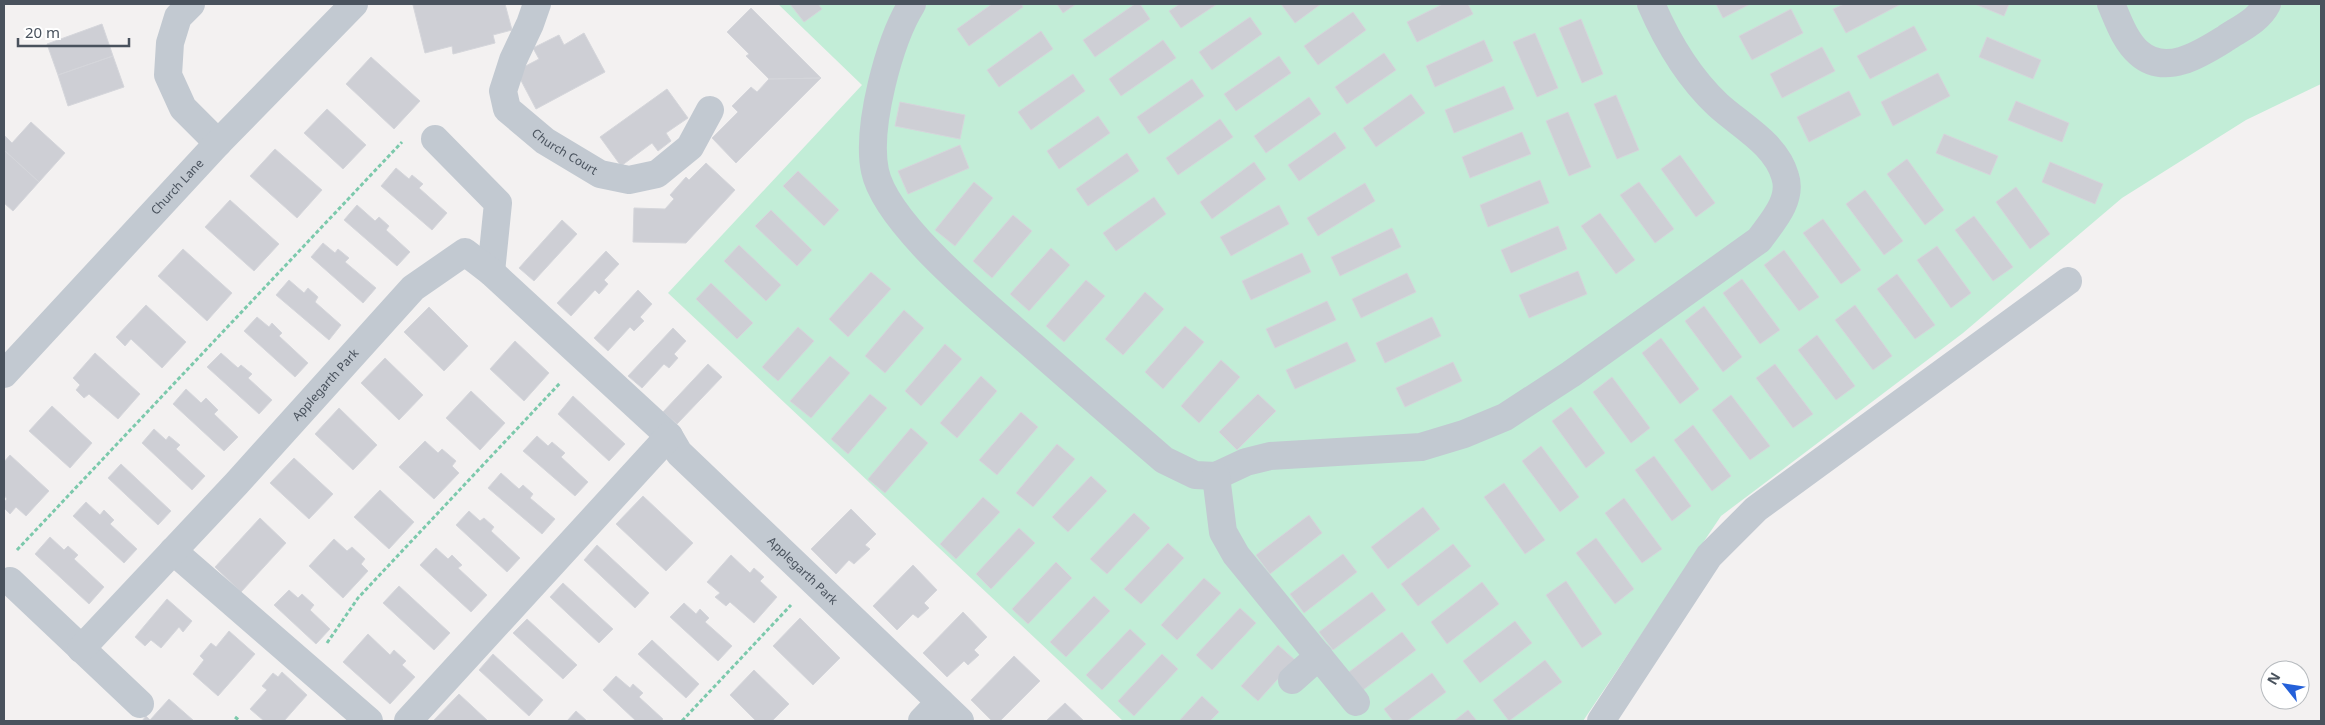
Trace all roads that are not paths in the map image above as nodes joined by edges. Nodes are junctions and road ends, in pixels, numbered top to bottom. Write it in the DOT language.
graph roads {
  1 [pos="191,4"];
  2 [pos="354,4"];
  3 [pos="537,4"];
  4 [pos="912,4"];
  5 [pos="1651,4"];
  6 [pos="2110,4"];
  7 [pos="2267,4"];
  8 [pos="710,110"];
  9 [pos="434,139"];
  10 [pos="218,143"];
  11 [pos="491,272"];
  12 [pos="2068,281"];
  13 [pos="4,374"];
  14 [pos="669,436"];
  15 [pos="1216,476"];
  16 [pos="173,552"];
  17 [pos="10,581"];
  18 [pos="81,649"];
  19 [pos="1319,656"];
  20 [pos="1292,680"];
  21 [pos="1356,702"];
  22 [pos="140,704"];
  23 [pos="931,712"];
  24 [pos="369,721"];
  25 [pos="408,721"];
  26 [pos="960,721"];
  27 [pos="1601,721"];
  1 -- 10 [label="street"];
  2 -- 10 [label="street, Church Lane"];
  3 -- 8 [label="street, Church Court"];
  4 -- 15 [label="street"];
  5 -- 15 [label="street"];
  6 -- 7 [label="street"];
  9 -- 11 [label="street"];
  10 -- 13 [label="street, Church Lane"];
  11 -- 14 [label="street, Applegarth Park"];
  11 -- 16 [label="street, Applegarth Park"];
  12 -- 27 [label="street"];
  14 -- 23 [label="street, Applegarth Park"];
  14 -- 25 [label="street"];
  15 -- 19 [label="street"];
  16 -- 18 [label="street, Applegarth Park"];
  16 -- 24 [label="street"];
  17 -- 18 [label="street"];
  18 -- 22 [label="street"];
  19 -- 20 [label="street"];
  19 -- 21 [label="street"];
  23 -- 26 [label="street, Applegarth Park"];
}
